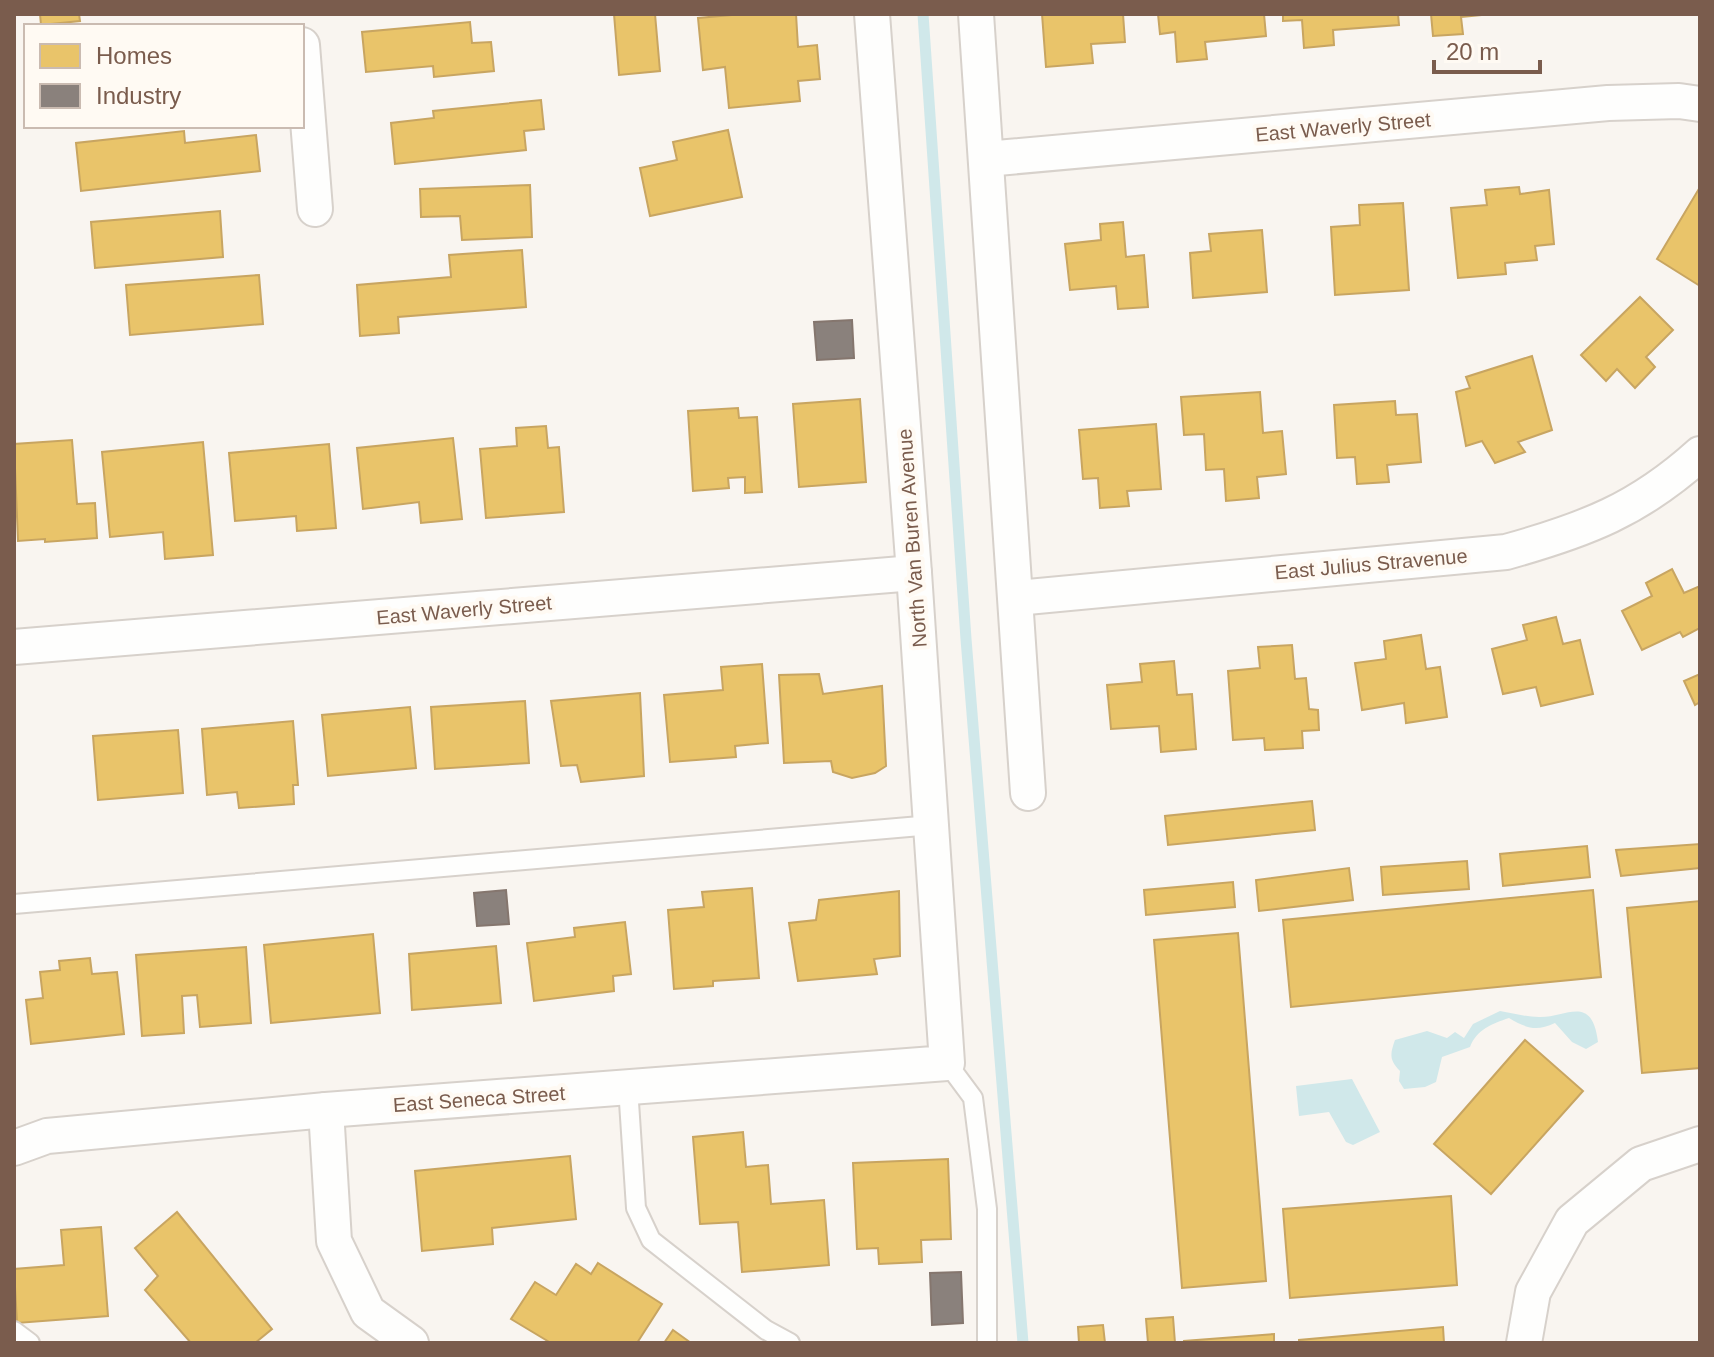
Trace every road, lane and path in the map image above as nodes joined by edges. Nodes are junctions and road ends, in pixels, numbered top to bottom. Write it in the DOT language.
graph roads {
  1 [pos="872,14"];
  2 [pos="976,14"];
  3 [pos="304,70"];
  4 [pos="1700,104"];
  5 [pos="986,159"];
  6 [pos="315,209"];
  7 [pos="1700,454"];
  8 [pos="914,573"];
  9 [pos="1016,598"];
  10 [pos="14,647"];
  11 [pos="1028,793"];
  12 [pos="932,825"];
  13 [pos="14,904"];
  14 [pos="947,1063"];
  15 [pos="628,1087"];
  16 [pos="326,1110"];
  17 [pos="1700,1144"];
  18 [pos="14,1148"];
  19 [pos="14,1331"];
  20 [pos="30,1343"];
  21 [pos="411,1343"];
  22 [pos="790,1343"];
  23 [pos="987,1343"];
  24 [pos="1524,1343"];
  1 -- 8 [label="street, North Van Buren Avenue"];
  2 -- 5 [label="street"];
  3 -- 6 [label="street"];
  4 -- 5 [label="street, East Waverly Street"];
  5 -- 9 [label="street"];
  7 -- 9 [label="street, East Julius Stravenue"];
  8 -- 10 [label="street, East Waverly Street"];
  8 -- 12 [label="street, North Van Buren Avenue"];
  9 -- 11 [label="street"];
  12 -- 13 [label="lane"];
  12 -- 14 [label="street, North Van Buren Avenue"];
  14 -- 15 [label="street, East Seneca Street"];
  14 -- 23 [label="lane"];
  15 -- 16 [label="street, East Seneca Street"];
  15 -- 22 [label="lane"];
  16 -- 18 [label="street, East Seneca Street"];
  16 -- 21 [label="street"];
  17 -- 24 [label="street"];
  19 -- 20 [label="lane"];
}
